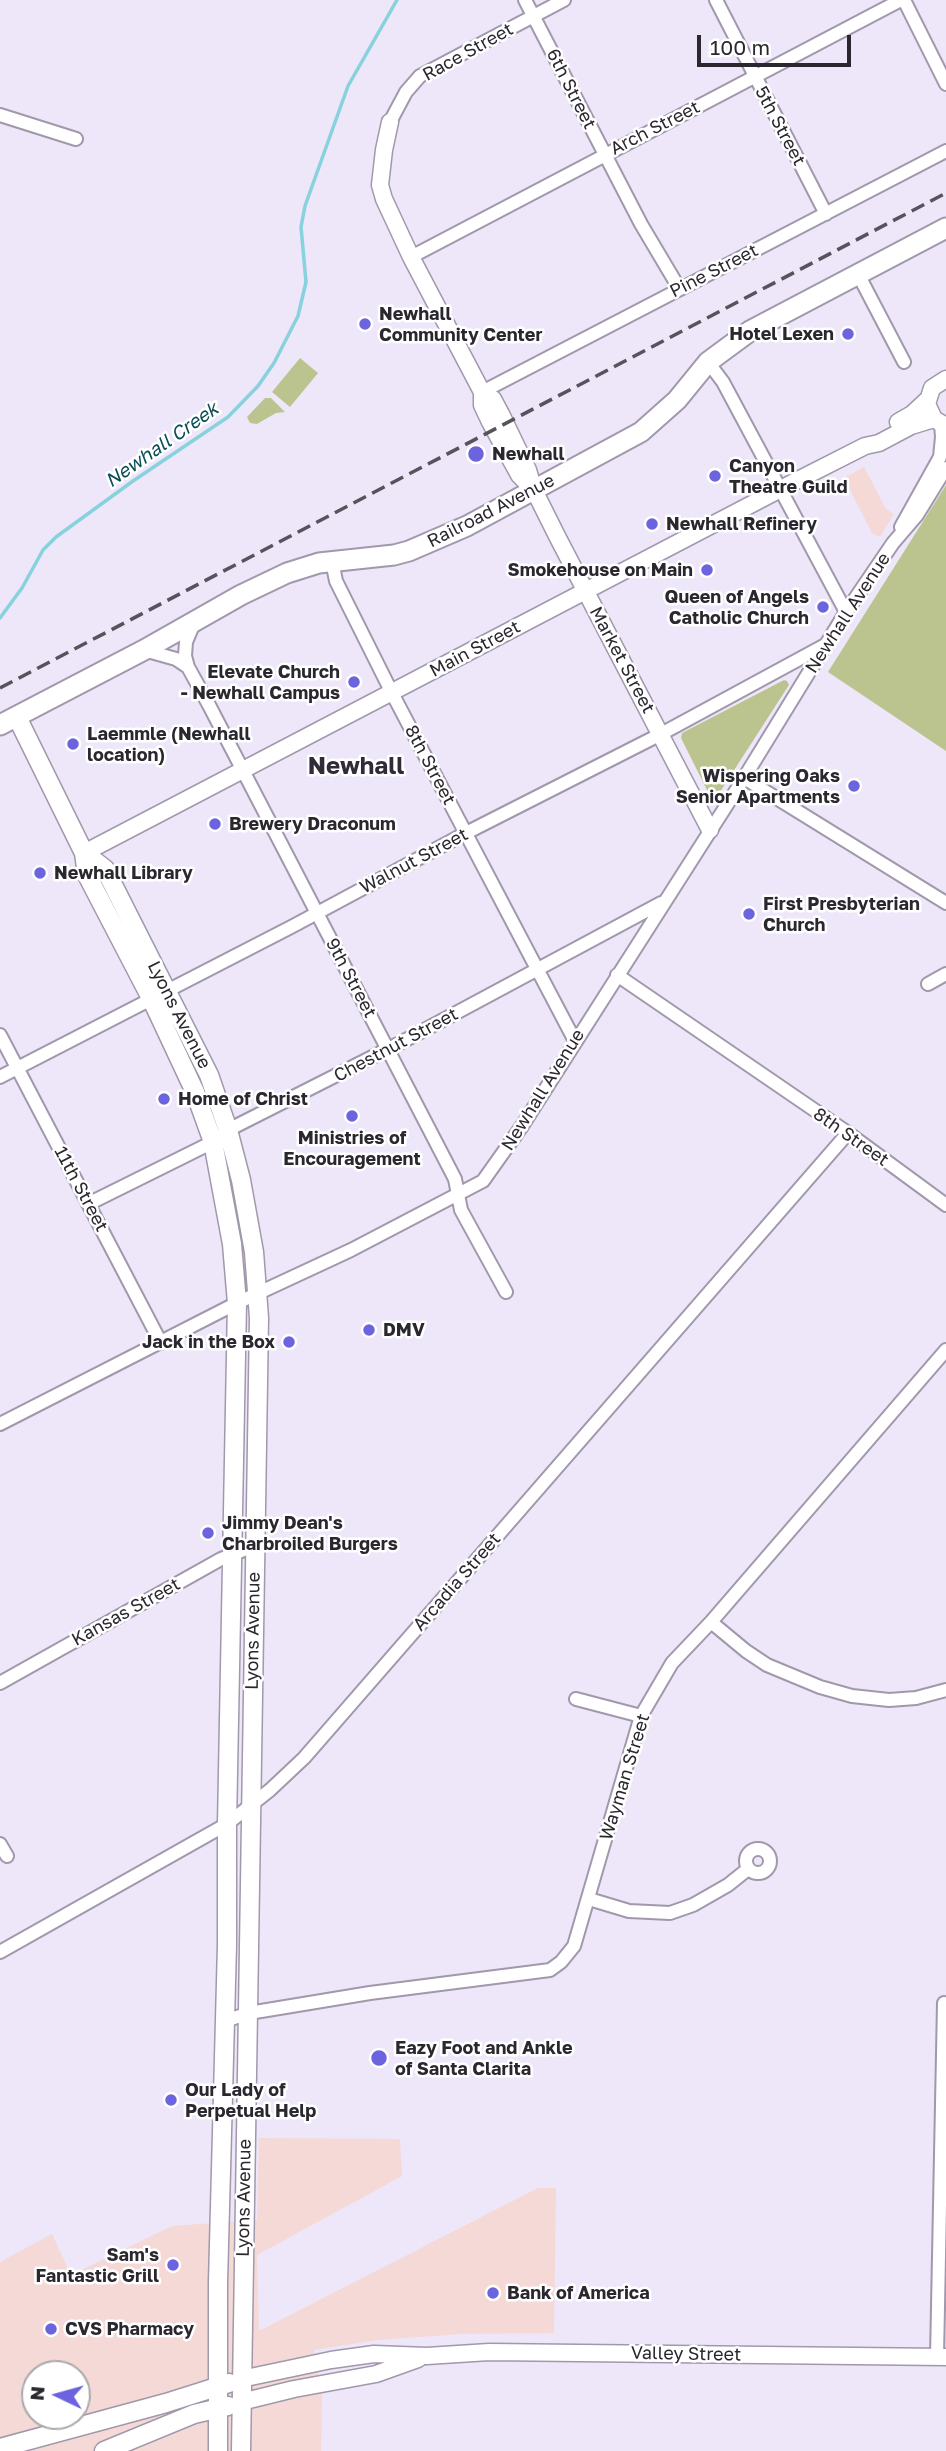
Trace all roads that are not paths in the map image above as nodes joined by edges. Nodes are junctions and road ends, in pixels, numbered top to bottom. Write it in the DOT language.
graph roads {
  1 [pos="525,0"];
  2 [pos="564,0"];
  3 [pos="716,0"];
  4 [pos="902,0"];
  5 [pos="534,16"];
  6 [pos="753,77"];
  7 [pos="946,84"];
  8 [pos="0,115"];
  9 [pos="390,122"];
  10 [pos="76,139"];
  11 [pos="946,151"];
  12 [pos="605,155"];
  13 [pos="826,214"];
  14 [pos="946,228"];
  15 [pos="411,257"];
  16 [pos="858,274"];
  17 [pos="679,288"];
  18 [pos="708,362"];
  19 [pos="904,362"];
  20 [pos="946,379"];
  21 [pos="482,392"];
  22 [pos="927,400"];
  23 [pos="940,423"];
  24 [pos="865,446"];
  25 [pos="946,468"];
  26 [pos="781,489"];
  27 [pos="534,490"];
  28 [pos="893,543"];
  29 [pos="332,561"];
  30 [pos="586,591"];
  31 [pos="846,612"];
  32 [pos="194,622"];
  33 [pos="827,644"];
  34 [pos="144,650"];
  35 [pos="188,667"];
  36 [pos="392,693"];
  37 [pos="8,721"];
  38 [pos="661,734"];
  39 [pos="242,771"];
  40 [pos="744,778"];
  41 [pos="710,830"];
  42 [pos="466,833"];
  43 [pos="84,853"];
  44 [pos="664,901"];
  45 [pos="946,903"];
  46 [pos="316,913"];
  47 [pos="537,971"];
  48 [pos="946,974"];
  49 [pos="617,975"];
  50 [pos="928,984"];
  51 [pos="159,994"];
  52 [pos="0,1035"];
  53 [pos="575,1041"];
  54 [pos="388,1048"];
  55 [pos="17,1068"];
  56 [pos="0,1077"];
  57 [pos="228,1130"];
  58 [pos="848,1133"];
  59 [pos="213,1142"];
  60 [pos="458,1195"];
  61 [pos="88,1204"];
  62 [pos="946,1205"];
  63 [pos="506,1292"];
  64 [pos="257,1295"];
  65 [pos="237,1303"];
  66 [pos="161,1343"];
  67 [pos="946,1350"];
  68 [pos="0,1424"];
  69 [pos="254,1546"];
  70 [pos="232,1554"];
  71 [pos="711,1622"];
  72 [pos="0,1683"];
  73 [pos="946,1690"];
  74 [pos="576,1699"];
  75 [pos="641,1716"];
  76 [pos="250,1805"];
  77 [pos="227,1824"];
  78 [pos="0,1844"];
  79 [pos="7,1856"];
  80 [pos="748,1869"];
  81 [pos="589,1899"];
  82 [pos="0,1952"];
  83 [pos="944,2003"];
  84 [pos="249,2013"];
  85 [pos="225,2021"];
  86 [pos="427,2356"];
  87 [pos="942,2357"];
  88 [pos="241,2379"];
  89 [pos="219,2386"];
  90 [pos="241,2402"];
  91 [pos="218,2409"];
  92 [pos="0,2448"];
  93 [pos="104,2451"];
  94 [pos="218,2451"];
  95 [pos="241,2451"];
  1 -- 5 [label="street, 6th Street"];
  2 -- 5 [label="street, Race Street"];
  3 -- 6 [label="street, 5th Street"];
  4 -- 6 [label="street, Arch Street"];
  4 -- 7 [label="street"];
  5 -- 9 [label="street, Race Street"];
  5 -- 12 [label="street, 6th Street"];
  6 -- 12 [label="street, Arch Street"];
  6 -- 13 [label="street, 5th Street"];
  8 -- 10 [label="street"];
  9 -- 15 [label="street, Market Street"];
  11 -- 13 [label="street, Pine Street"];
  12 -- 15 [label="street, Arch Street"];
  12 -- 17 [label="street, 6th Street"];
  13 -- 17 [label="street, Pine Street"];
  14 -- 16 [label="main road, Railroad Avenue"];
  15 -- 21 [label="street, Market Street"];
  16 -- 18 [label="main road, Railroad Avenue"];
  16 -- 19 [label="street"];
  17 -- 21 [label="street, Pine Street"];
  18 -- 26 [label="street"];
  18 -- 27 [label="main road, Railroad Avenue"];
  20 -- 22 [label="street, Main Street"];
  21 -- 27 [label="street, Market Street"];
  22 -- 23 [label="street"];
  22 -- 24 [label="street, Main Street"];
  23 -- 24 [label="street, Main Street"];
  23 -- 28 [label="street, Newhall Avenue"];
  24 -- 26 [label="street, Main Street"];
  25 -- 28 [label="street, Newhall Avenue"];
  26 -- 30 [label="street, Main Street"];
  26 -- 31 [label="street"];
  27 -- 29 [label="main road, Railroad Avenue"];
  27 -- 30 [label="street, Market Street"];
  28 -- 31 [label="street, Newhall Avenue"];
  29 -- 32 [label="main road, Railroad Avenue"];
  29 -- 36 [label="street, 8th Street"];
  30 -- 36 [label="street, Main Street"];
  30 -- 38 [label="street, Market Street"];
  31 -- 33 [label="street, Newhall Avenue"];
  32 -- 34 [label="main road, Railroad Avenue"];
  32 -- 35 [label="street"];
  33 -- 38 [label="street, Walnut Street"];
  33 -- 40 [label="street, Newhall Avenue"];
  34 -- 35 [label="street"];
  34 -- 37 [label="main road, Railroad Avenue"];
  35 -- 39 [label="street, 9th Street"];
  36 -- 39 [label="street, Main Street"];
  36 -- 42 [label="street, 8th Street"];
  37 -- 43 [label="main road, Lyons Avenue"];
  38 -- 41 [label="street, Market Street"];
  38 -- 42 [label="street, Walnut Street"];
  39 -- 43 [label="street, Main Street"];
  39 -- 46 [label="street, 9th Street"];
  40 -- 41 [label="street, Newhall Avenue"];
  40 -- 45 [label="street"];
  41 -- 44 [label="street, Newhall Avenue"];
  42 -- 46 [label="street, Walnut Street"];
  42 -- 47 [label="street, 8th Street"];
  43 -- 51 [label="main road, Lyons Avenue"];
  44 -- 47 [label="street, Chestnut Street"];
  44 -- 49 [label="street, Newhall Avenue"];
  46 -- 51 [label="street, Walnut Street"];
  46 -- 54 [label="street, 9th Street"];
  47 -- 53 [label="street, 8th Street"];
  47 -- 54 [label="street, Chestnut Street"];
  48 -- 50 [label="street"];
  49 -- 53 [label="street, Newhall Avenue"];
  49 -- 58 [label="street, 8th Street"];
  51 -- 55 [label="street, Walnut Street"];
  51 -- 57 [label="main road, Lyons Avenue"];
  51 -- 59 [label="main road, Lyons Avenue"];
  52 -- 55 [label="street, 11th Street"];
  53 -- 60 [label="street, Newhall Avenue"];
  54 -- 57 [label="street, Chestnut Street"];
  54 -- 60 [label="street, 9th Street"];
  55 -- 56 [label="street, Walnut Street"];
  55 -- 61 [label="street, 11th Street"];
  57 -- 59 [label="street, Chestnut Street"];
  57 -- 64 [label="main road, Lyons Avenue"];
  58 -- 62 [label="street, 8th Street"];
  58 -- 76 [label="street, Arcadia Street"];
  59 -- 61 [label="street, Chestnut Street"];
  59 -- 65 [label="main road, Lyons Avenue"];
  60 -- 63 [label="street, 9th Street"];
  60 -- 64 [label="street, Newhall Avenue"];
  61 -- 66 [label="street, 11th Street"];
  64 -- 65 [label="street, Newhall Avenue"];
  64 -- 69 [label="main road, Lyons Avenue"];
  65 -- 66 [label="street, Newhall Avenue"];
  65 -- 70 [label="main road, Lyons Avenue"];
  66 -- 68 [label="street, Newhall Avenue"];
  67 -- 71 [label="street, Wayman Street"];
  69 -- 70 [label="street, Kansas Street"];
  69 -- 76 [label="main road, Lyons Avenue"];
  70 -- 72 [label="street, Kansas Street"];
  70 -- 77 [label="main road, Lyons Avenue"];
  71 -- 73 [label="street"];
  71 -- 75 [label="street, Wayman Street"];
  74 -- 75 [label="street"];
  75 -- 81 [label="street, Wayman Street"];
  76 -- 77 [label="street, Arcadia Street"];
  76 -- 84 [label="main road, Lyons Avenue"];
  77 -- 82 [label="street, Arcadia Street"];
  77 -- 85 [label="main road, Lyons Avenue"];
  78 -- 79 [label="street"];
  80 -- 81 [label="street"];
  81 -- 84 [label="street, Wayman Street"];
  83 -- 87 [label="street"];
  84 -- 85 [label="street, Wayman Street"];
  84 -- 88 [label="main road, Lyons Avenue"];
  85 -- 89 [label="main road, Lyons Avenue"];
  86 -- 87 [label="street, Valley Street"];
  86 -- 88 [label="street, Valley Street"];
  86 -- 90 [label="street, Valley Street"];
  88 -- 89 [label="main road"];
  88 -- 90 [label="main road, Lyons Avenue"];
  89 -- 91 [label="main road, Lyons Avenue"];
  89 -- 92 [label="main road"];
  90 -- 91 [label="main road"];
  90 -- 95 [label="main road, Lyons Avenue"];
  91 -- 93 [label="main road"];
  91 -- 94 [label="main road, Lyons Avenue"];
}
